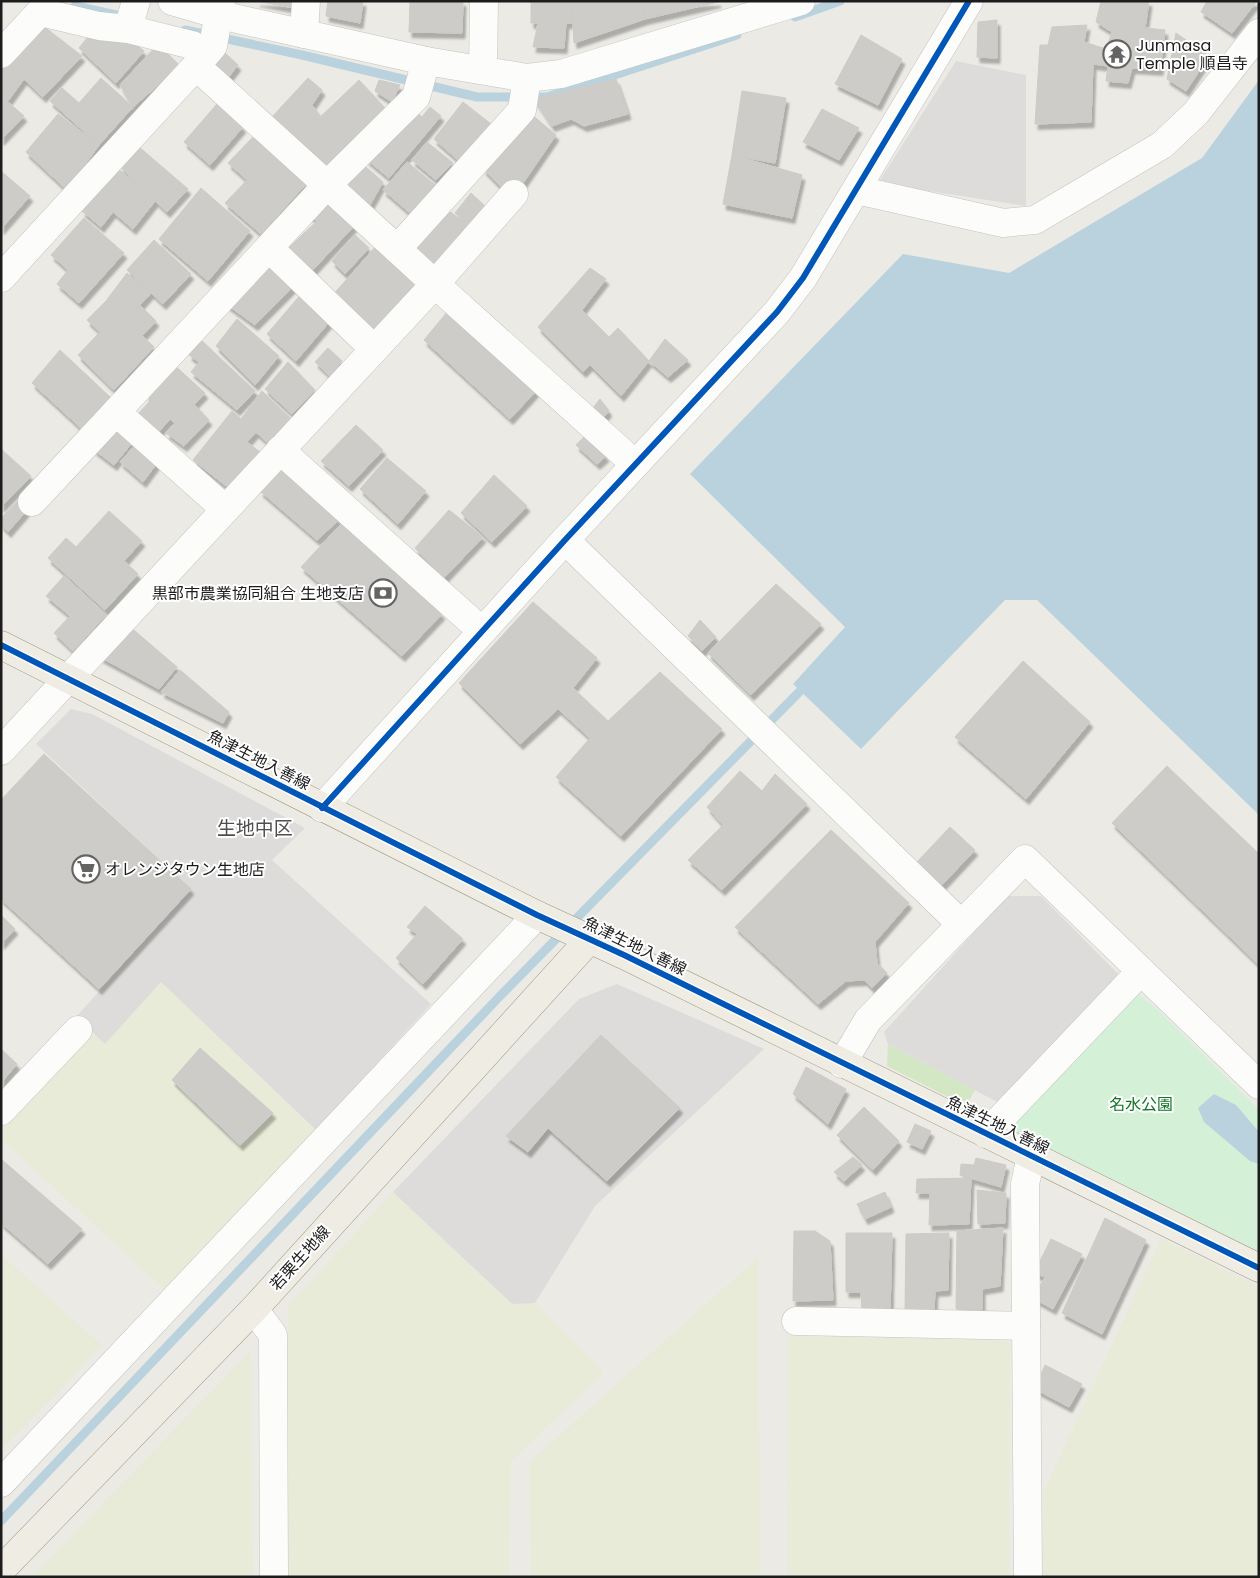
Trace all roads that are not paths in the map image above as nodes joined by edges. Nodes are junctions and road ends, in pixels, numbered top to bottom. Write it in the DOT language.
graph roads {
  1 [pos="136,1"];
  2 [pos="172,1"];
  3 [pos="306,1"];
  4 [pos="484,1"];
  5 [pos="801,1"];
  6 [pos="969,1"];
  7 [pos="221,8"];
  8 [pos="128,29"];
  9 [pos="1259,32"];
  10 [pos="304,34"];
  11 [pos="1,54"];
  12 [pos="201,60"];
  13 [pos="426,61"];
  14 [pos="483,70"];
  15 [pos="527,78"];
  16 [pos="327,185"];
  17 [pos="857,190"];
  18 [pos="514,194"];
  19 [pos="269,248"];
  20 [pos="396,249"];
  21 [pos="1,278"];
  22 [pos="435,284"];
  23 [pos="374,349"];
  24 [pos="116,412"];
  25 [pos="280,450"];
  26 [pos="635,464"];
  27 [pos="32,502"];
  28 [pos="225,509"];
  29 [pos="565,540"];
  30 [pos="482,631"];
  31 [pos="1,645"];
  32 [pos="68,679"];
  33 [pos="1,751"];
  34 [pos="322,808"];
  35 [pos="537,915"];
  36 [pos="962,924"];
  37 [pos="590,939"];
  38 [pos="1141,971"];
  39 [pos="78,1030"];
  40 [pos="842,1064"];
  41 [pos="1259,1085"];
  42 [pos="1,1111"];
  43 [pos="986,1134"];
  44 [pos="1031,1156"];
  45 [pos="1259,1268"];
  46 [pos="254,1309"];
  47 [pos="796,1321"];
  48 [pos="1026,1326"];
  49 [pos="1,1483"];
  50 [pos="1,1570"];
  51 [pos="274,1577"];
  52 [pos="1028,1577"];
  1 -- 8 [label="street"];
  2 -- 7 [label="street"];
  3 -- 10 [label="street"];
  4 -- 14 [label="street"];
  5 -- 15 [label="street"];
  6 -- 17 [label="street"];
  7 -- 10 [label="street"];
  7 -- 12 [label="street"];
  8 -- 11 [label="street"];
  8 -- 12 [label="street"];
  9 -- 17 [label="street"];
  10 -- 13 [label="street"];
  12 -- 16 [label="street"];
  12 -- 21 [label="street"];
  13 -- 14 [label="street"];
  13 -- 16 [label="street"];
  14 -- 15 [label="street"];
  15 -- 20 [label="street"];
  16 -- 19 [label="street"];
  16 -- 20 [label="street"];
  17 -- 26 [label="street"];
  18 -- 22 [label="street"];
  19 -- 23 [label="street"];
  19 -- 24 [label="street"];
  20 -- 22 [label="street"];
  22 -- 23 [label="street"];
  22 -- 26 [label="street"];
  23 -- 25 [label="street"];
  24 -- 27 [label="street"];
  24 -- 28 [label="street"];
  25 -- 28 [label="street"];
  25 -- 30 [label="street"];
  26 -- 29 [label="street"];
  28 -- 32 [label="street"];
  29 -- 30 [label="street"];
  29 -- 36 [label="street"];
  30 -- 34 [label="street"];
  31 -- 32 [label="main road, 魚津生地入善線"];
  32 -- 33 [label="street"];
  32 -- 34 [label="main road, 魚津生地入善線"];
  34 -- 35 [label="main road, 魚津生地入善線"];
  35 -- 37 [label="main road, 魚津生地入善線"];
  35 -- 49 [label="street"];
  36 -- 38 [label="street"];
  36 -- 40 [label="street"];
  37 -- 40 [label="main road, 魚津生地入善線"];
  37 -- 46 [label="main road, 若栗生地線"];
  38 -- 41 [label="street"];
  38 -- 43 [label="street"];
  39 -- 42 [label="street"];
  40 -- 43 [label="main road, 魚津生地入善線"];
  43 -- 44 [label="main road, 魚津生地入善線"];
  44 -- 45 [label="main road, 魚津生地入善線"];
  44 -- 48 [label="street"];
  46 -- 50 [label="main road, 若栗生地線"];
  46 -- 51 [label="street"];
  47 -- 48 [label="street"];
  48 -- 52 [label="street"];
}
